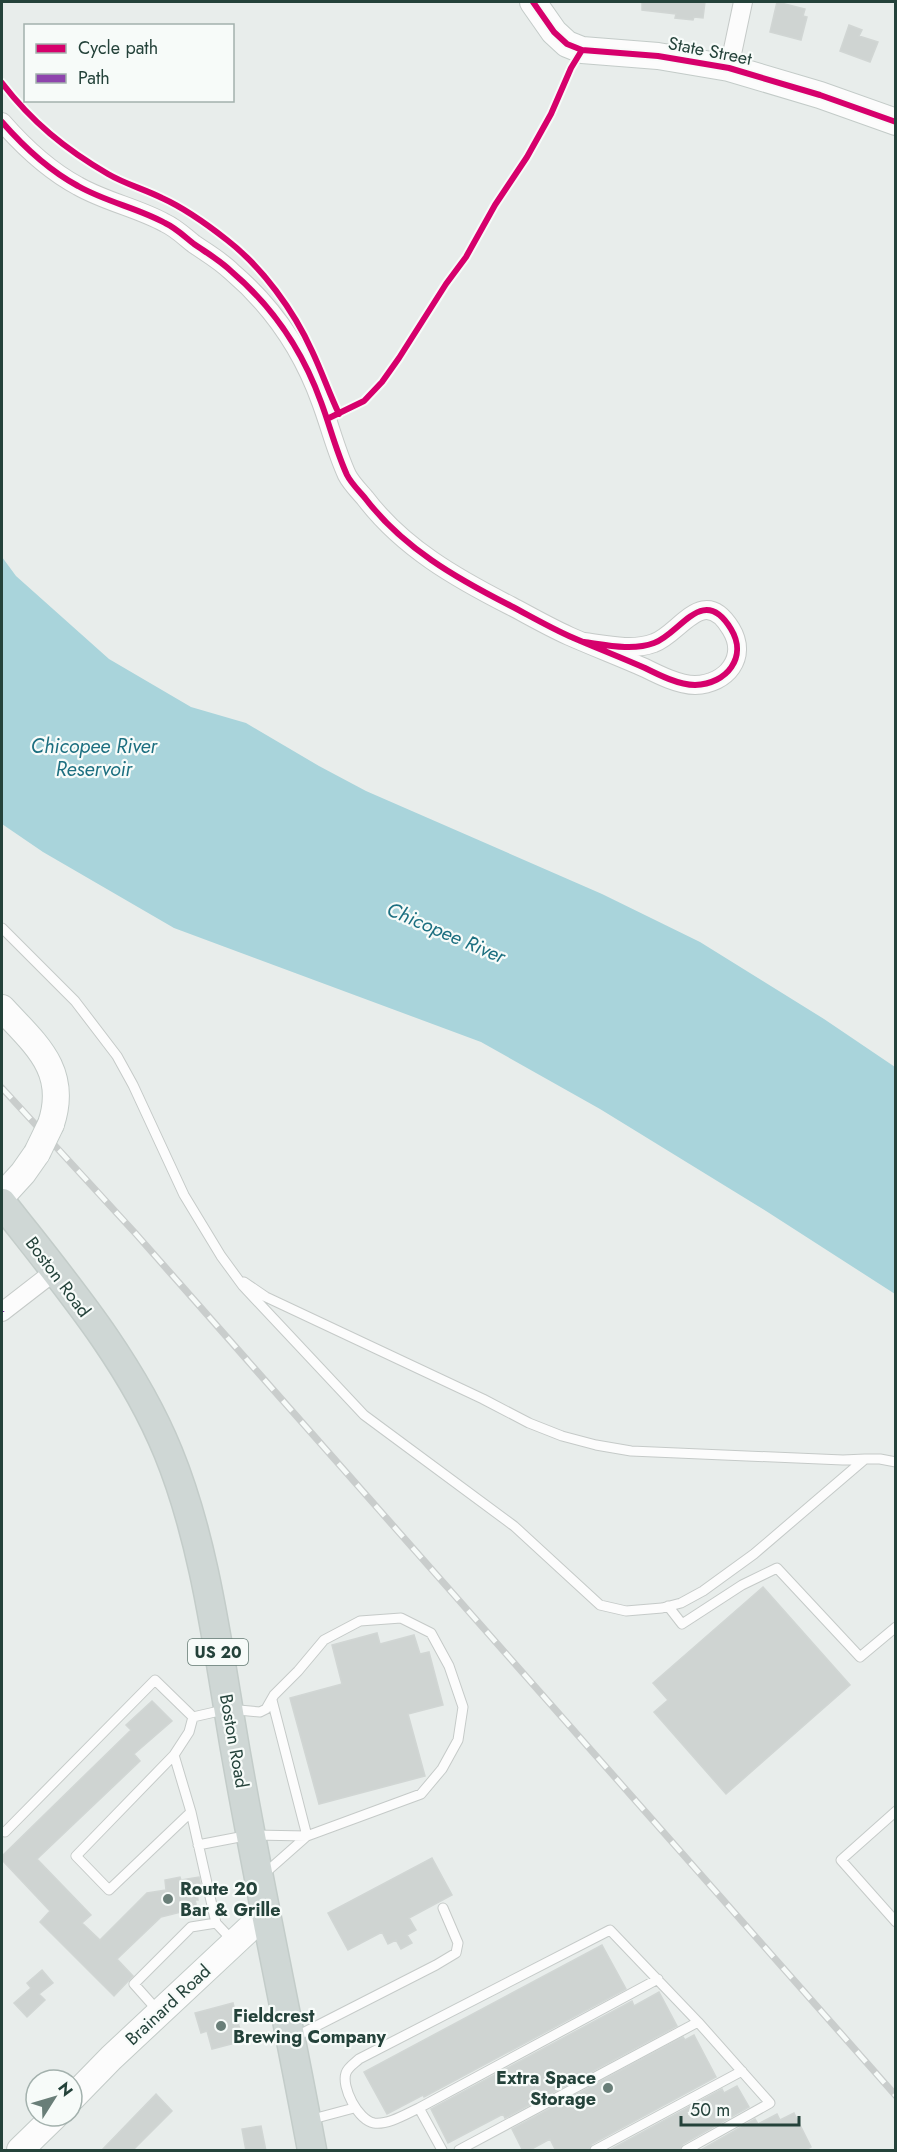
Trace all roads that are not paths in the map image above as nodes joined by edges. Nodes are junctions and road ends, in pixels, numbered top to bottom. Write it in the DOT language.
graph roads {
  1 [pos="533,2"];
  2 [pos="743,2"];
  3 [pos="729,68"];
  4 [pos="2,122"];
  5 [pos="896,122"];
  6 [pos="584,642"];
  7 [pos="2,928"];
  8 [pos="2,1008"];
  9 [pos="2,1196"];
  10 [pos="2,1203"];
  11 [pos="55,1271"];
  12 [pos="235,1275"];
  13 [pos="2,1312"];
  14 [pos="865,1459"];
  15 [pos="896,1462"];
  16 [pos="668,1606"];
  17 [pos="896,1627"];
  18 [pos="272,1700"];
  19 [pos="228,1709"];
  20 [pos="193,1717"];
  21 [pos="174,1755"];
  22 [pos="896,1811"];
  23 [pos="191,1812"];
  24 [pos="5,1832"];
  25 [pos="250,1835"];
  26 [pos="307,1836"];
  27 [pos="198,1845"];
  28 [pos="259,1878"];
  29 [pos="443,1908"];
  30 [pos="265,1914"];
  31 [pos="896,1922"];
  32 [pos="216,1923"];
  33 [pos="234,1942"];
  34 [pos="658,1979"];
  35 [pos="160,2013"];
  36 [pos="698,2022"];
  37 [pos="291,2039"];
  38 [pos="742,2071"];
  39 [pos="84,2086"];
  40 [pos="354,2108"];
  41 [pos="419,2108"];
  42 [pos="307,2121"];
  43 [pos="43,2128"];
  44 [pos="460,2150"];
  45 [pos="20,2151"];
  46 [pos="312,2151"];
  47 [pos="442,2151"];
  48 [pos="595,2151"];
  49 [pos="686,2151"];
  1 -- 3 [label="street, State Street"];
  2 -- 3 [label="street"];
  3 -- 5 [label="street, State Street"];
  4 -- 6 [label="street"];
  6 -- 6 [label="street"];
  7 -- 12 [label="lane"];
  8 -- 9 [label="street, bridge"];
  10 -- 11 [label="main road, Boston Road / US 20"];
  11 -- 13 [label="street"];
  11 -- 19 [label="main road, Boston Road / US 20"];
  12 -- 14 [label="lane"];
  12 -- 16 [label="lane"];
  14 -- 15 [label="lane"];
  14 -- 16 [label="lane"];
  16 -- 17 [label="lane"];
  18 -- 19 [label="lane"];
  18 -- 26 [label="lane"];
  18 -- 26 [label="lane"];
  19 -- 20 [label="lane"];
  19 -- 25 [label="main road, Boston Road / US 20"];
  20 -- 21 [label="lane"];
  20 -- 24 [label="lane"];
  21 -- 23 [label="lane"];
  21 -- 23 [label="lane"];
  22 -- 31 [label="lane"];
  23 -- 27 [label="lane"];
  25 -- 26 [label="lane"];
  25 -- 27 [label="lane"];
  25 -- 28 [label="main road, Boston Road / US 20"];
  26 -- 28 [label="lane"];
  27 -- 32 [label="lane"];
  28 -- 30 [label="main road, Boston Road / US 20"];
  29 -- 37 [label="lane"];
  30 -- 33 [label="street, Brainard Road"];
  30 -- 37 [label="main road, Boston Road / US 20"];
  32 -- 33 [label="lane"];
  32 -- 35 [label="lane"];
  33 -- 35 [label="street, Brainard Road"];
  34 -- 36 [label="lane"];
  34 -- 40 [label="lane"];
  34 -- 41 [label="lane"];
  35 -- 39 [label="street, Brainard Road"];
  36 -- 38 [label="lane"];
  36 -- 44 [label="lane"];
  37 -- 42 [label="main road, Boston Road / US 20"];
  38 -- 48 [label="lane"];
  38 -- 49 [label="lane"];
  40 -- 41 [label="lane"];
  40 -- 42 [label="lane"];
  41 -- 47 [label="lane"];
  42 -- 46 [label="main road, Boston Road / US 20"];
  43 -- 45 [label="street"];
}
